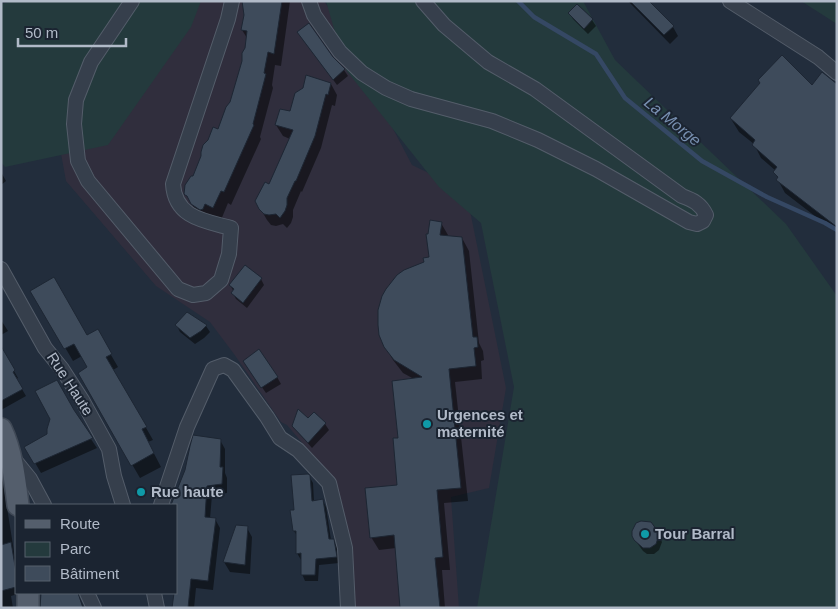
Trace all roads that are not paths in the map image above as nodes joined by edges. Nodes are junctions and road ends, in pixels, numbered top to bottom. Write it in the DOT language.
graph roads {
  1 [pos="132,1"];
  2 [pos="232,1"];
  3 [pos="309,1"];
  4 [pos="423,1"];
  5 [pos="730,1"];
  6 [pos="837,73"];
  7 [pos="4,273"];
  8 [pos="1,429"];
  9 [pos="10,453"];
  10 [pos="18,504"];
  11 [pos="43,504"];
  12 [pos="123,504"];
  13 [pos="161,504"];
  14 [pos="28,594"];
  15 [pos="87,594"];
  16 [pos="154,594"];
  17 [pos="93,607"];
  18 [pos="28,608"];
  19 [pos="157,608"];
  20 [pos="348,608"];
  1 -- 2 [label="street"];
  3 -- 4 [label="street"];
  5 -- 6 [label="street"];
  7 -- 12 [label="street, Rue Haute"];
  8 -- 9 [label="main road"];
  9 -- 10 [label="main road"];
  9 -- 11 [label="street"];
  13 -- 20 [label="street"];
  14 -- 18 [label="main road"];
  15 -- 17 [label="street"];
  16 -- 19 [label="street"];
}
